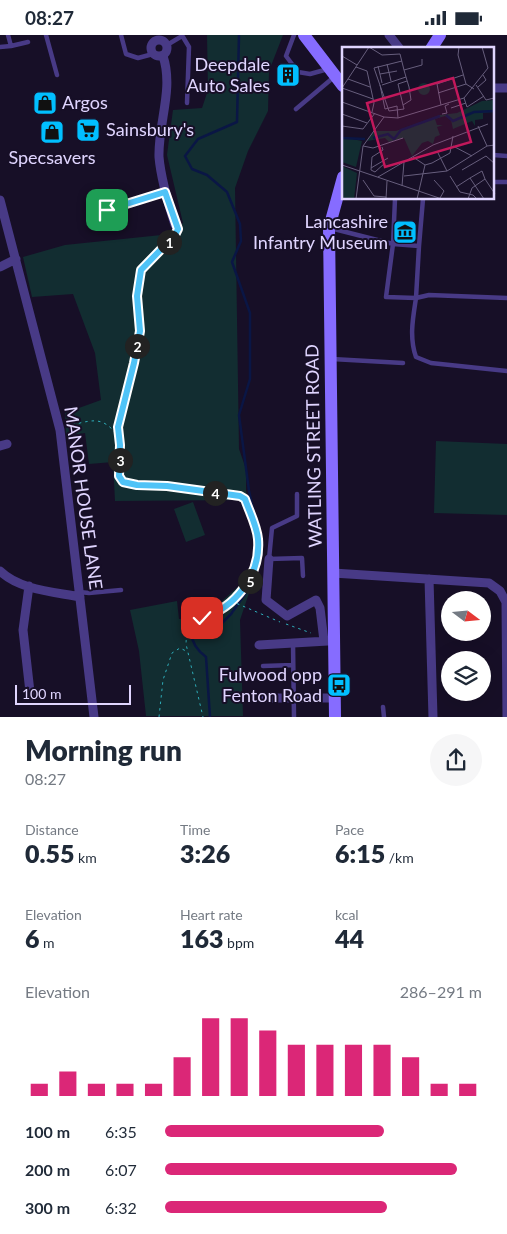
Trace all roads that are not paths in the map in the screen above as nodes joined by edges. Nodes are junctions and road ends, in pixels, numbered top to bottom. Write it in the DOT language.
graph roads {
  1 [pos="8,35"];
  2 [pos="46,35"];
  3 [pos="121,35"];
  4 [pos="294,35"];
  5 [pos="304,35"];
  6 [pos="389,35"];
  7 [pos="440,35"];
  8 [pos="182,36"];
  9 [pos="158,37"];
  10 [pos="28,42"];
  11 [pos="167,45"];
  12 [pos="11,46"];
  13 [pos="0,47"];
  14 [pos="398,47"];
  15 [pos="431,47"];
  16 [pos="153,54"];
  17 [pos="163,56"];
  18 [pos="57,75"];
  19 [pos="336,77"];
  20 [pos="494,87"];
  21 [pos="507,88"];
  22 [pos="188,103"];
  23 [pos="296,109"];
  24 [pos="494,155"];
  25 [pos="507,156"];
  26 [pos="342,181"];
  27 [pos="494,182"];
  28 [pos="507,182"];
  29 [pos="165,192"];
  30 [pos="0,200"];
  31 [pos="395,200"];
  32 [pos="423,200"];
  33 [pos="107,210"];
  34 [pos="175,225"];
  35 [pos="330,228"];
  36 [pos="394,244"];
  37 [pos="419,246"];
  38 [pos="16,259"];
  39 [pos="0,267"];
  40 [pos="416,298"];
  41 [pos="507,298"];
  42 [pos="330,359"];
  43 [pos="403,363"];
  44 [pos="507,371"];
  45 [pos="296,495"];
  46 [pos="269,559"];
  47 [pos="333,573"];
  48 [pos="303,576"];
  49 [pos="2,577"];
  50 [pos="429,579"];
  51 [pos="29,586"];
  52 [pos="121,589"];
  53 [pos="80,594"];
  54 [pos="328,641"];
  55 [pos="292,643"];
  56 [pos="259,645"];
  57 [pos="293,665"];
  58 [pos="263,666"];
  59 [pos="30,692"];
  60 [pos="260,698"];
  61 [pos="294,698"];
  62 [pos="334,698"];
  63 [pos="382,707"];
  64 [pos="94,717"];
  65 [pos="294,717"];
  66 [pos="335,717"];
  67 [pos="384,717"];
  68 [pos="433,717"];
  69 [pos="507,717"];
  1 -- 12 [label="lane"];
  2 -- 18 [label="lane"];
  3 -- 16 [label="lane"];
  4 -- 19 [label="lane"];
  5 -- 19 [label="main road"];
  6 -- 14 [label="street"];
  7 -- 15 [label="main road"];
  8 -- 11 [label="lane"];
  8 -- 22 [label="lane"];
  9 -- 11 [label="street"];
  9 -- 16 [label="street"];
  10 -- 12 [label="lane"];
  11 -- 17 [label="street"];
  12 -- 13 [label="lane"];
  16 -- 17 [label="street"];
  17 -- 29 [label="street"];
  19 -- 23 [label="lane"];
  20 -- 21 [label="street"];
  24 -- 25 [label="lane"];
  26 -- 35 [label="main road, WATLING STREET ROAD"];
  27 -- 28 [label="lane"];
  29 -- 33 [label="lane"];
  29 -- 34 [label="street"];
  30 -- 38 [label="street, MANOR HOUSE LANE"];
  31 -- 36 [label="lane"];
  32 -- 37 [label="lane"];
  35 -- 36 [label="lane"];
  35 -- 42 [label="main road, WATLING STREET ROAD"];
  36 -- 37 [label="lane"];
  36 -- 40 [label="lane"];
  37 -- 40 [label="lane"];
  38 -- 39 [label="street"];
  38 -- 53 [label="street, MANOR HOUSE LANE"];
  40 -- 41 [label="lane"];
  40 -- 44 [label="lane"];
  42 -- 43 [label="lane"];
  42 -- 47 [label="main road, WATLING STREET ROAD"];
  45 -- 46 [label="lane"];
  46 -- 48 [label="lane"];
  46 -- 54 [label="street"];
  47 -- 50 [label="street"];
  47 -- 54 [label="main road, WATLING STREET ROAD"];
  49 -- 51 [label="street"];
  50 -- 68 [label="street"];
  50 -- 69 [label="street"];
  51 -- 53 [label="street"];
  51 -- 59 [label="street"];
  52 -- 53 [label="lane"];
  53 -- 64 [label="street, MANOR HOUSE LANE"];
  54 -- 55 [label="street"];
  54 -- 62 [label="main road, WATLING STREET ROAD"];
  55 -- 56 [label="street"];
  55 -- 57 [label="lane"];
  57 -- 58 [label="lane"];
  57 -- 61 [label="lane"];
  60 -- 61 [label="street"];
  61 -- 62 [label="street"];
  61 -- 65 [label="lane"];
  62 -- 66 [label="main road, WATLING STREET ROAD"];
  63 -- 67 [label="lane"];
}
